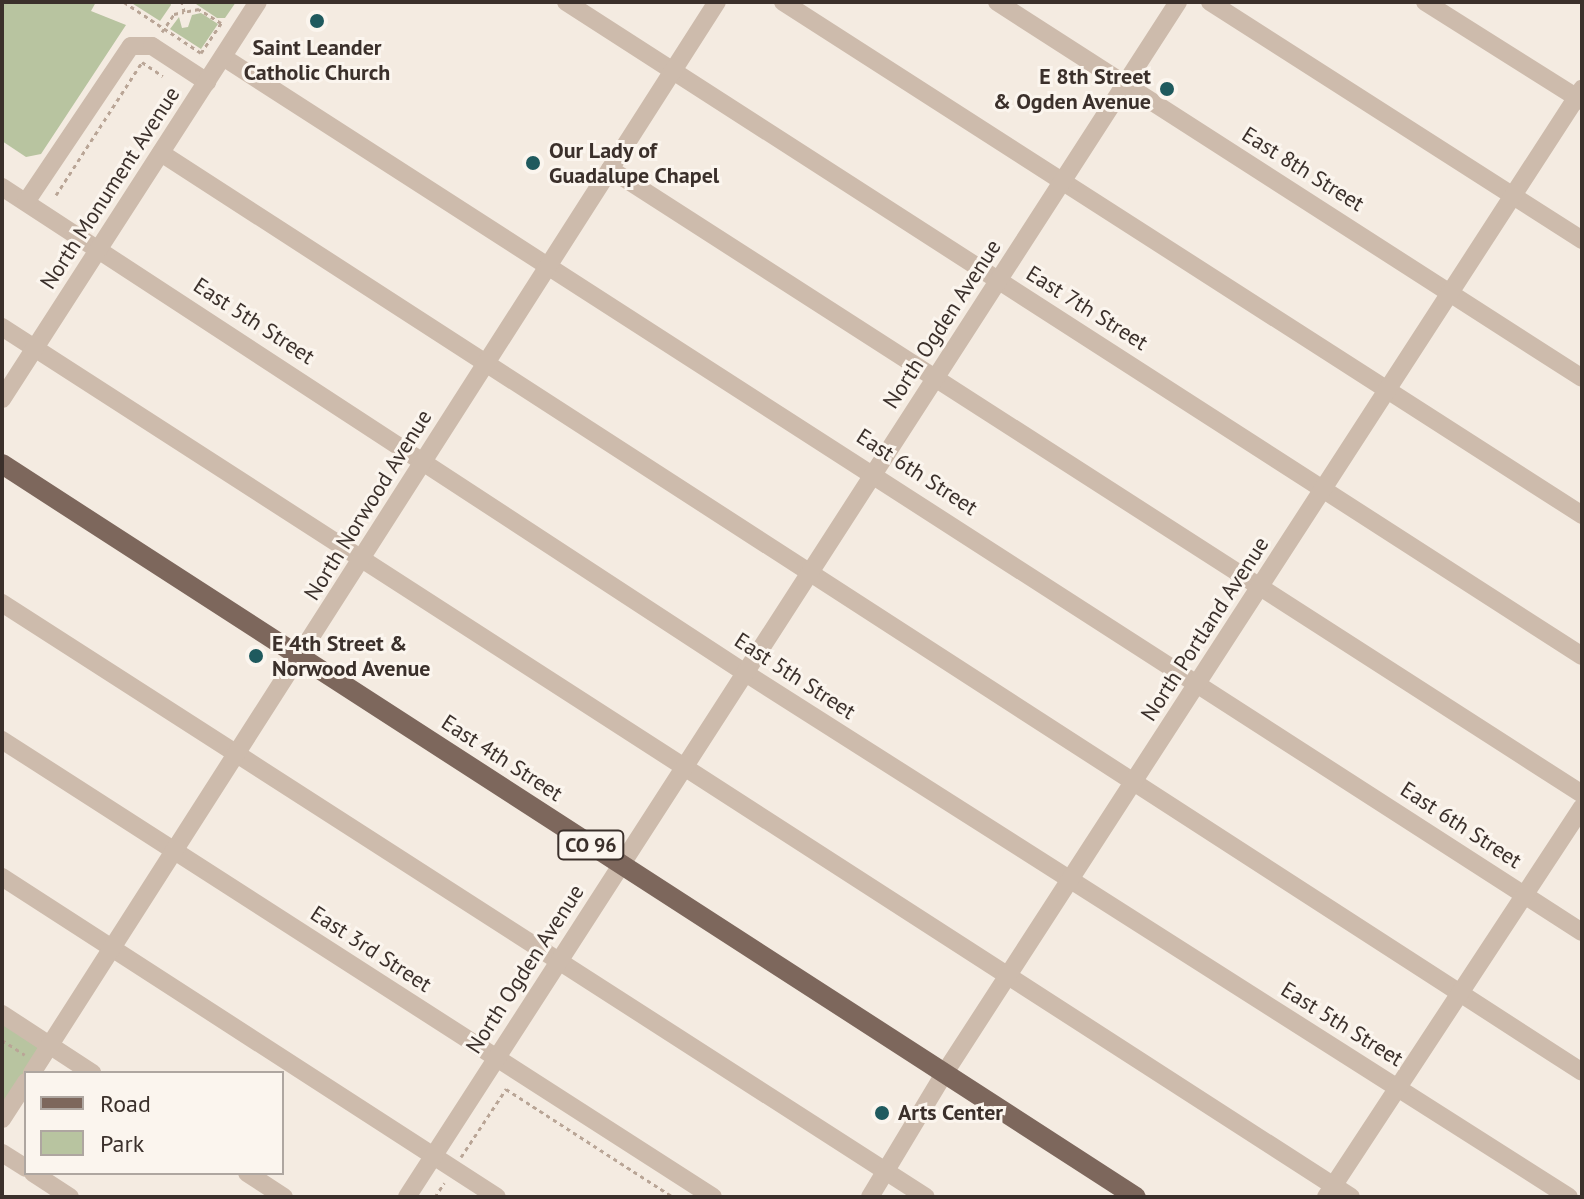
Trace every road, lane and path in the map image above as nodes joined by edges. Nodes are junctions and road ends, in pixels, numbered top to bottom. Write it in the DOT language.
graph roads {
  1 [pos="124,2"];
  2 [pos="182,2"];
  3 [pos="258,2"];
  4 [pos="566,2"];
  5 [pos="717,2"];
  6 [pos="783,2"];
  7 [pos="997,2"];
  8 [pos="1178,2"];
  9 [pos="1210,2"];
  10 [pos="1425,2"];
  11 [pos="184,12"];
  12 [pos="164,28"];
  13 [pos="147,54"];
  14 [pos="223,57"];
  15 [pos="673,71"];
  16 [pos="163,76"];
  17 [pos="207,82"];
  18 [pos="1126,86"];
  19 [pos="1580,95"];
  20 [pos="161,153"];
  21 [pos="610,169"];
  22 [pos="1062,183"];
  23 [pos="2,187"];
  24 [pos="56,195"];
  25 [pos="1513,195"];
  26 [pos="26,202"];
  27 [pos="1582,240"];
  28 [pos="99,249"];
  29 [pos="548,265"];
  30 [pos="999,281"];
  31 [pos="1451,292"];
  32 [pos="2,327"];
  33 [pos="35,348"];
  34 [pos="485,363"];
  35 [pos="935,378"];
  36 [pos="1582,378"];
  37 [pos="1390,389"];
  38 [pos="2,399"];
  39 [pos="424,461"];
  40 [pos="2,464"];
  41 [pos="874,473"];
  42 [pos="1324,488"];
  43 [pos="1582,515"];
  44 [pos="362,558"];
  45 [pos="810,573"];
  46 [pos="1262,588"];
  47 [pos="2,603"];
  48 [pos="1582,656"];
  49 [pos="301,657"];
  50 [pos="747,674"];
  51 [pos="1198,682"];
  52 [pos="2,740"];
  53 [pos="237,754"];
  54 [pos="687,766"];
  55 [pos="1134,782"];
  56 [pos="1582,794"];
  57 [pos="1582,808"];
  58 [pos="174,851"];
  59 [pos="622,864"];
  60 [pos="2,877"];
  61 [pos="1070,881"];
  62 [pos="1526,896"];
  63 [pos="1582,932"];
  64 [pos="113,949"];
  65 [pos="558,962"];
  66 [pos="1009,976"];
  67 [pos="1461,994"];
  68 [pos="2,1014"];
  69 [pos="2,1040"];
  70 [pos="50,1046"];
  71 [pos="496,1058"];
  72 [pos="30,1065"];
  73 [pos="89,1071"];
  74 [pos="1582,1072"];
  75 [pos="944,1074"];
  76 [pos="24,1085"];
  77 [pos="1399,1088"];
  78 [pos="2,1119"];
  79 [pos="2,1153"];
  80 [pos="434,1156"];
  81 [pos="24,1167"];
  82 [pos="454,1169"];
  83 [pos="886,1172"];
  84 [pos="36,1175"];
  85 [pos="250,1175"];
  86 [pos="1330,1192"];
  87 [pos="70,1197"];
  88 [pos="284,1197"];
  89 [pos="407,1197"];
  90 [pos="435,1197"];
  91 [pos="497,1197"];
  92 [pos="673,1197"];
  93 [pos="713,1197"];
  94 [pos="870,1197"];
  95 [pos="926,1197"];
  96 [pos="1136,1197"];
  97 [pos="1351,1197"];
  98 [pos="1569,1197"];
  1 -- 12 [label="path"];
  2 -- 11 [label="path"];
  3 -- 14 [label="street, North Monument Avenue"];
  4 -- 15 [label="street, East 7th Street"];
  5 -- 15 [label="street, North Norwood Avenue"];
  6 -- 22 [label="street"];
  7 -- 18 [label="street, East 8th Street"];
  8 -- 18 [label="street, North Ogden Avenue"];
  9 -- 25 [label="street"];
  10 -- 19 [label="street"];
  11 -- 12 [label="path"];
  11 -- 12 [label="path"];
  12 -- 13 [label="path"];
  13 -- 16 [label="path"];
  13 -- 17 [label="street"];
  13 -- 24 [label="path"];
  13 -- 26 [label="street"];
  14 -- 17 [label="street, North Monument Avenue"];
  14 -- 29 [label="street, East 6th Street"];
  15 -- 21 [label="street, North Norwood Avenue"];
  15 -- 30 [label="street, East 7th Street"];
  17 -- 20 [label="street, North Monument Avenue"];
  18 -- 22 [label="street, North Ogden Avenue"];
  18 -- 31 [label="street, East 8th Street"];
  19 -- 25 [label="street, North Portland Avenue"];
  20 -- 28 [label="street, North Monument Avenue"];
  20 -- 34 [label="street"];
  21 -- 29 [label="street, North Norwood Avenue"];
  21 -- 35 [label="street"];
  22 -- 30 [label="street, North Ogden Avenue"];
  22 -- 37 [label="street"];
  23 -- 26 [label="street, East 5th Street"];
  25 -- 27 [label="street"];
  25 -- 31 [label="street, North Portland Avenue"];
  26 -- 28 [label="street, East 5th Street"];
  28 -- 33 [label="street, North Monument Avenue"];
  28 -- 39 [label="street, East 5th Street"];
  29 -- 34 [label="street, North Norwood Avenue"];
  29 -- 41 [label="street, East 6th Street"];
  30 -- 35 [label="street, North Ogden Avenue"];
  30 -- 42 [label="street, East 7th Street"];
  31 -- 36 [label="street, East 8th Street"];
  31 -- 37 [label="street, North Portland Avenue"];
  32 -- 33 [label="street"];
  33 -- 38 [label="street, North Monument Avenue"];
  33 -- 44 [label="street"];
  34 -- 39 [label="street, North Norwood Avenue"];
  34 -- 45 [label="street"];
  35 -- 41 [label="street, North Ogden Avenue"];
  35 -- 46 [label="street"];
  37 -- 42 [label="street, North Portland Avenue"];
  37 -- 43 [label="street"];
  39 -- 44 [label="street, North Norwood Avenue"];
  39 -- 50 [label="street, East 5th Street"];
  40 -- 49 [label="main road, East 4th Street / CO 96"];
  41 -- 45 [label="street, North Ogden Avenue"];
  41 -- 51 [label="street, East 6th Street"];
  42 -- 46 [label="street, North Portland Avenue"];
  42 -- 48 [label="street, East 7th Street"];
  44 -- 49 [label="street, North Norwood Avenue"];
  44 -- 54 [label="street"];
  45 -- 50 [label="street, North Ogden Avenue"];
  45 -- 55 [label="street"];
  46 -- 51 [label="street, North Portland Avenue"];
  46 -- 56 [label="street"];
  47 -- 53 [label="street"];
  49 -- 53 [label="street, North Norwood Avenue"];
  49 -- 59 [label="main road, East 4th Street / CO 96"];
  50 -- 54 [label="street, North Ogden Avenue"];
  50 -- 61 [label="street, East 5th Street"];
  51 -- 55 [label="street, North Portland Avenue"];
  51 -- 62 [label="street, East 6th Street"];
  52 -- 58 [label="street, East 3rd Street"];
  53 -- 58 [label="street, North Norwood Avenue"];
  53 -- 65 [label="street"];
  54 -- 59 [label="street, North Ogden Avenue"];
  54 -- 66 [label="street"];
  55 -- 61 [label="street, North Portland Avenue"];
  55 -- 67 [label="street"];
  57 -- 62 [label="street"];
  58 -- 64 [label="street, North Norwood Avenue"];
  58 -- 71 [label="street, East 3rd Street"];
  59 -- 65 [label="street, North Ogden Avenue"];
  59 -- 75 [label="main road, East 4th Street / CO 96"];
  60 -- 64 [label="street"];
  61 -- 66 [label="street, North Portland Avenue"];
  61 -- 77 [label="street, East 5th Street"];
  62 -- 63 [label="street, East 6th Street"];
  62 -- 67 [label="street"];
  64 -- 70 [label="street, North Norwood Avenue"];
  64 -- 80 [label="street"];
  65 -- 71 [label="street, North Ogden Avenue"];
  65 -- 83 [label="street"];
  66 -- 75 [label="street, North Portland Avenue"];
  66 -- 86 [label="street"];
  67 -- 74 [label="street"];
  67 -- 77 [label="street"];
  68 -- 70 [label="street"];
  69 -- 72 [label="path"];
  70 -- 72 [label="street, North Norwood Avenue"];
  70 -- 73 [label="street"];
  71 -- 80 [label="street, North Ogden Avenue"];
  71 -- 93 [label="street, East 3rd Street"];
  75 -- 83 [label="street, North Portland Avenue"];
  75 -- 96 [label="main road, East 4th Street / CO 96"];
  76 -- 78 [label="street"];
  77 -- 86 [label="street"];
  77 -- 98 [label="street, East 5th Street"];
  79 -- 81 [label="street"];
  80 -- 82 [label="street"];
  80 -- 89 [label="street, North Ogden Avenue"];
  82 -- 90 [label="path"];
  82 -- 91 [label="street"];
  82 -- 92 [label="path"];
  83 -- 94 [label="street, North Portland Avenue"];
  83 -- 95 [label="street"];
  84 -- 87 [label="street"];
  85 -- 88 [label="street"];
  86 -- 97 [label="street"];
}
